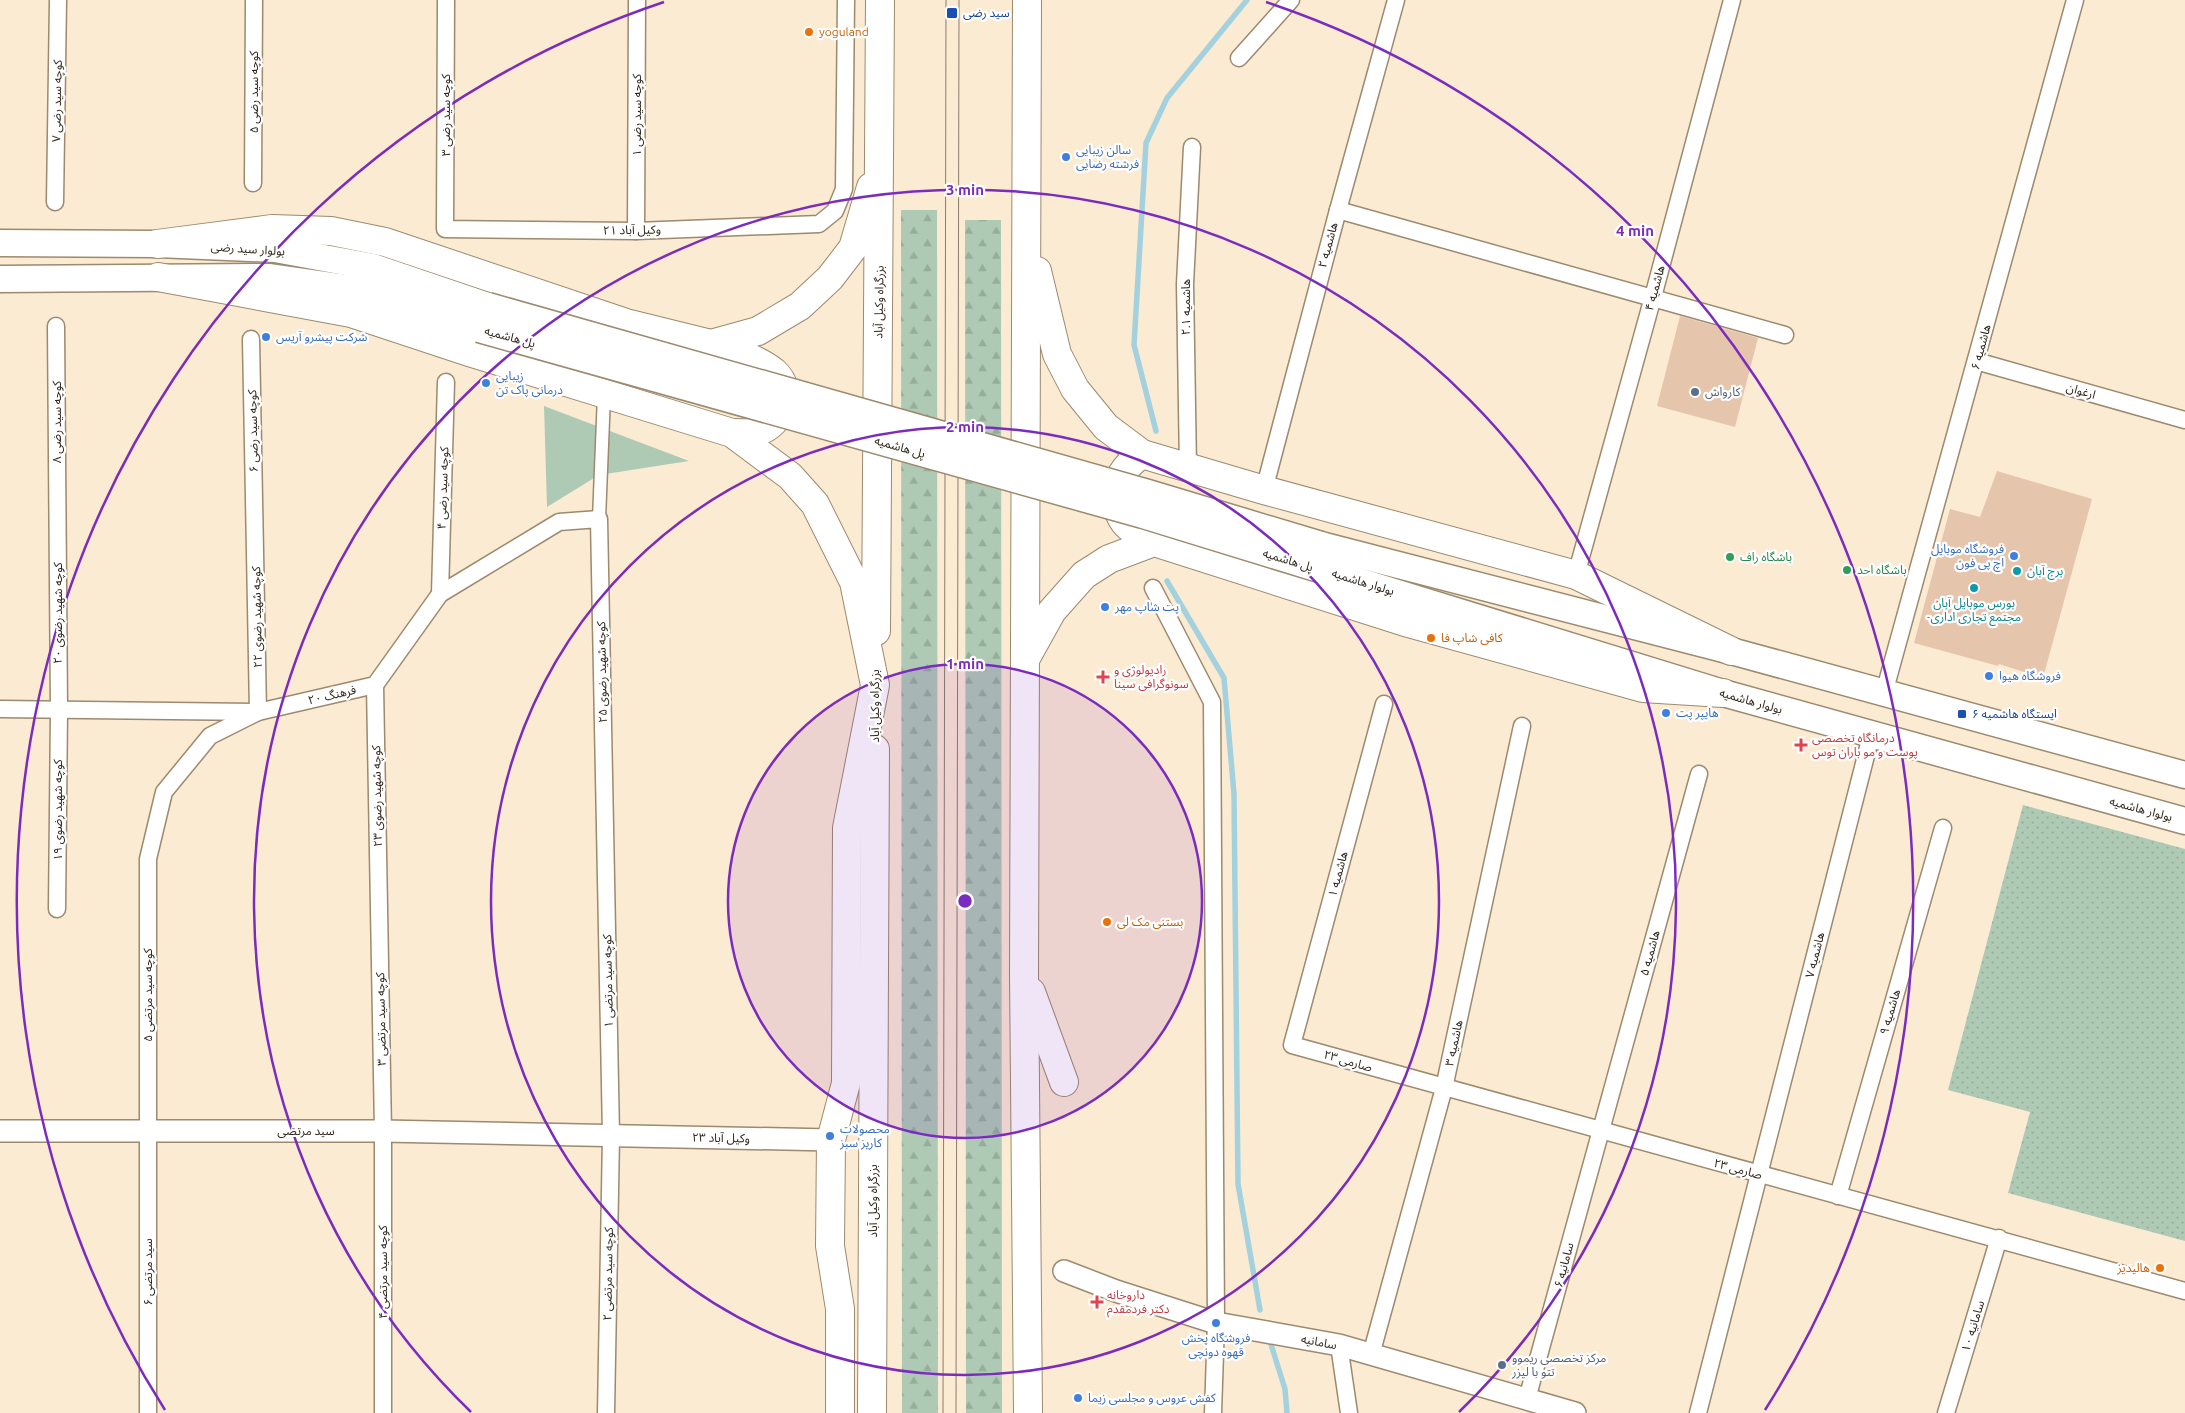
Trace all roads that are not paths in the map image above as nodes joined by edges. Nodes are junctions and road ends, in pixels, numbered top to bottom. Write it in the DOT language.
graph roads {
  1 [pos="58,0"];
  2 [pos="254,0"];
  3 [pos="446,0"];
  4 [pos="637,0"];
  5 [pos="846,0"];
  6 [pos="880,0"];
  7 [pos="1028,0"];
  8 [pos="1291,0"];
  9 [pos="1396,0"];
  10 [pos="1732,0"];
  11 [pos="2075,0"];
  12 [pos="1239,58"];
  13 [pos="1192,147"];
  14 [pos="880,154"];
  15 [pos="253,183"];
  16 [pos="55,202"];
  17 [pos="1338,210"];
  18 [pos="445,229"];
  19 [pos="636,231"];
  20 [pos="1027,231"];
  21 [pos="0,243"];
  22 [pos="157,244"];
  23 [pos="158,278"];
  24 [pos="0,279"];
  25 [pos="1653,297"];
  26 [pos="483,317"];
  27 [pos="56,326"];
  28 [pos="1785,335"];
  29 [pos="251,339"];
  30 [pos="711,344"];
  31 [pos="1976,362"];
  32 [pos="446,382"];
  33 [pos="604,395"];
  34 [pos="2185,420"];
  35 [pos="732,433"];
  36 [pos="1142,454"];
  37 [pos="1188,468"];
  38 [pos="1264,490"];
  39 [pos="58,517"];
  40 [pos="599,518"];
  41 [pos="255,523"];
  42 [pos="1154,542"];
  43 [pos="1320,557"];
  44 [pos="1576,575"];
  45 [pos="1153,588"];
  46 [pos="440,594"];
  47 [pos="1731,651"];
  48 [pos="1025,660"];
  49 [pos="375,685"];
  50 [pos="876,685"];
  51 [pos="1723,693"];
  52 [pos="1884,693"];
  53 [pos="1384,704"];
  54 [pos="0,709"];
  55 [pos="59,710"];
  56 [pos="258,712"];
  57 [pos="1522,726"];
  58 [pos="1871,736"];
  59 [pos="1699,774"];
  60 [pos="2185,775"];
  61 [pos="2185,822"];
  62 [pos="605,826"];
  63 [pos="1943,828"];
  64 [pos="379,906"];
  65 [pos="57,909"];
  66 [pos="1024,974"];
  67 [pos="1292,1045"];
  68 [pos="1064,1082"];
  69 [pos="1444,1088"];
  70 [pos="0,1131"];
  71 [pos="148,1131"];
  72 [pos="383,1131"];
  73 [pos="1601,1131"];
  74 [pos="611,1136"];
  75 [pos="830,1140"];
  76 [pos="1758,1174"];
  77 [pos="1838,1196"];
  78 [pos="1999,1238"];
  79 [pos="1064,1272"];
  80 [pos="2185,1291"];
  81 [pos="1216,1323"];
  82 [pos="1338,1345"];
  83 [pos="1371,1355"];
  84 [pos="1527,1399"];
  85 [pos="148,1413"];
  86 [pos="383,1413"];
  87 [pos="606,1413"];
  88 [pos="840,1413"];
  89 [pos="872,1413"];
  90 [pos="1028,1413"];
  91 [pos="1213,1413"];
  92 [pos="1349,1413"];
  93 [pos="1575,1413"];
  94 [pos="1698,1413"];
  95 [pos="1946,1413"];
  1 -- 16 [label="street, کوچه سید رضی ۷"];
  2 -- 15 [label="street, کوچه سید رضی ۵"];
  3 -- 18 [label="street, کوچه سید رضی ۳"];
  4 -- 19 [label="street, کوچه سید رضی ۱"];
  5 -- 19 [label="street, ۲۱ وکیل آباد"];
  6 -- 14 [label="highway, بزرگراه وکیل آباد"];
  7 -- 20 [label="highway"];
  8 -- 12 [label="street"];
  9 -- 17 [label="street, هاشمیه ۲"];
  10 -- 25 [label="street, هاشمیه ۴"];
  11 -- 31 [label="street, هاشمیه ۶"];
  13 -- 37 [label="street, هاشمیه ۲.۱"];
  14 -- 30 [label="highway"];
  14 -- 50 [label="highway, بزرگراه وکیل آباد"];
  17 -- 25 [label="street"];
  17 -- 38 [label="street, هاشمیه ۲"];
  18 -- 19 [label="street, ۲۱ وکیل آباد"];
  20 -- 36 [label="highway"];
  20 -- 48 [label="highway"];
  21 -- 22 [label="main road, بولوار سید رضی"];
  22 -- 26 [label="main road, بولوار سید رضی"];
  22 -- 30 [label="highway"];
  23 -- 24 [label="main road, بولوار سید رضی"];
  23 -- 26 [label="main road, بولوار سید رضی"];
  23 -- 33 [label="highway"];
  25 -- 28 [label="street"];
  25 -- 44 [label="street, هاشمیه ۴"];
  26 -- 43 [label="main road, پل هاشمیه, bridge"];
  27 -- 39 [label="street, کوچه سید رضی ۸"];
  29 -- 41 [label="street, کوچه سید رضی ۶"];
  30 -- 35 [label="highway"];
  31 -- 34 [label="street, ارغوان"];
  31 -- 52 [label="street, هاشمیه ۶"];
  32 -- 46 [label="street, کوچه سید رضی ۴"];
  33 -- 35 [label="highway"];
  33 -- 40 [label="street"];
  35 -- 50 [label="highway"];
  36 -- 37 [label="highway"];
  36 -- 42 [label="highway"];
  37 -- 38 [label="highway"];
  38 -- 44 [label="highway"];
  39 -- 55 [label="street, کوچه شهید رضوی ۲۰"];
  40 -- 46 [label="street"];
  40 -- 62 [label="street, کوچه شهید رضوی ۲۵"];
  41 -- 56 [label="street, کوچه شهید رضوی ۲۲"];
  42 -- 48 [label="highway"];
  42 -- 51 [label="highway"];
  43 -- 47 [label="main road, بولوار هاشمیه"];
  43 -- 51 [label="main road, بولوار هاشمیه"];
  44 -- 47 [label="highway"];
  45 -- 81 [label="street"];
  46 -- 49 [label="street"];
  47 -- 52 [label="main road, بولوار هاشمیه"];
  48 -- 66 [label="highway"];
  49 -- 56 [label="street, فرهنگ ۲۰"];
  49 -- 64 [label="street, کوچه شهید رضوی ۲۳"];
  50 -- 75 [label="highway"];
  50 -- 89 [label="highway, بزرگراه وکیل آباد"];
  51 -- 58 [label="main road, بولوار هاشمیه"];
  52 -- 60 [label="main road, بولوار هاشمیه"];
  53 -- 67 [label="street, هاشمیه ۱"];
  54 -- 55 [label="street, فرهنگ ۲۰"];
  55 -- 56 [label="street, فرهنگ ۲۰"];
  55 -- 65 [label="street, کوچه شهید رضوی ۱۹"];
  56 -- 71 [label="street, کوچه سید مرتضی ۵"];
  57 -- 69 [label="street, هاشمیه ۳"];
  58 -- 61 [label="main road, بولوار هاشمیه"];
  58 -- 76 [label="street, هاشمیه ۷"];
  59 -- 73 [label="street, هاشمیه ۵"];
  62 -- 74 [label="street, کوچه سید مرتضی ۱"];
  63 -- 77 [label="street, هاشمیه ۹"];
  64 -- 72 [label="street, کوچه سید مرتضی ۳"];
  66 -- 68 [label="highway"];
  66 -- 90 [label="highway"];
  67 -- 69 [label="street, صارمی ۲۳"];
  69 -- 73 [label="street, صارمی ۲۳"];
  69 -- 83 [label="street, هاشمیه ۳"];
  70 -- 71 [label="street, سید مرتضی"];
  71 -- 72 [label="street, سید مرتضی"];
  71 -- 85 [label="street, سید مرتضی ۶"];
  72 -- 74 [label="street, سید مرتضی"];
  72 -- 86 [label="street, کوچه سید مرتضی ۴"];
  73 -- 76 [label="street, صارمی ۲۳"];
  73 -- 84 [label="street, سامانیه ۶"];
  74 -- 75 [label="street, ۲۳ وکیل آباد"];
  74 -- 87 [label="street, کوچه سید مرتضی ۲"];
  75 -- 88 [label="highway"];
  76 -- 77 [label="street, صارمی ۲۳"];
  76 -- 94 [label="street, هاشمیه ۷"];
  77 -- 78 [label="street, صارمی ۲۳"];
  78 -- 80 [label="street, صارمی ۲۳"];
  78 -- 95 [label="street, سامانیه ۱۰"];
  79 -- 81 [label="street, سامانیه"];
  81 -- 82 [label="street, سامانیه"];
  81 -- 91 [label="street"];
  82 -- 83 [label="street, سامانیه"];
  82 -- 92 [label="street"];
  83 -- 84 [label="street, سامانیه"];
  84 -- 93 [label="street, سامانیه"];
}
